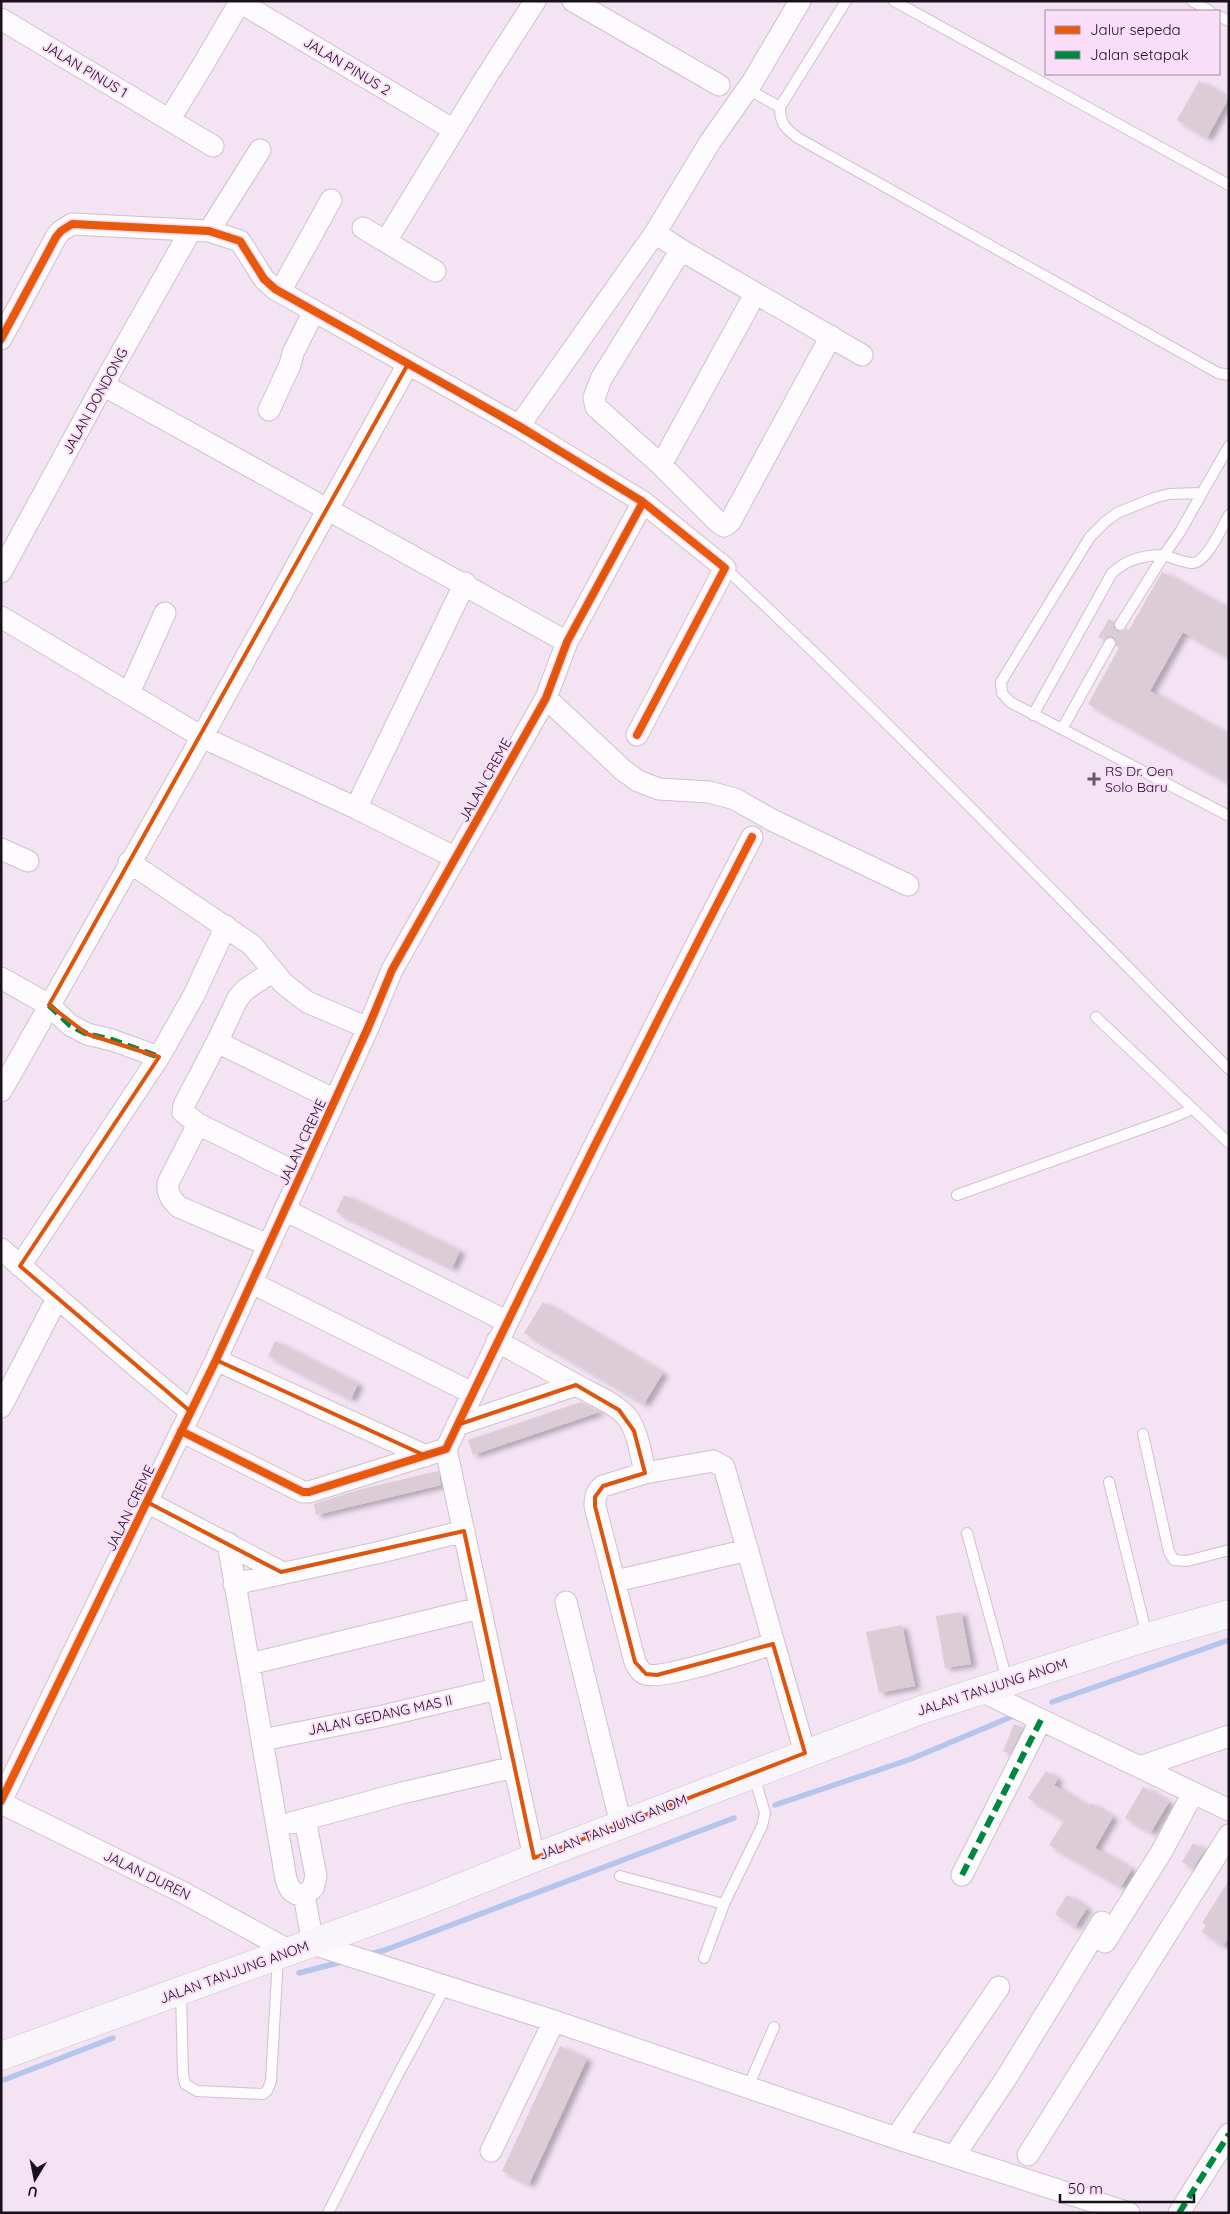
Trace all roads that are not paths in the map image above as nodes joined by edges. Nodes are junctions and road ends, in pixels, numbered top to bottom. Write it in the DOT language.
graph roads {
  1 [pos="535,1"];
  2 [pos="573,1"];
  3 [pos="800,1"];
  4 [pos="846,1"];
  5 [pos="894,1"];
  6 [pos="1192,1"];
  7 [pos="239,2"];
  8 [pos="1208,10"];
  9 [pos="1,19"];
  10 [pos="719,85"];
  11 [pos="747,89"];
  12 [pos="780,108"];
  13 [pos="169,120"];
  14 [pos="454,130"];
  15 [pos="212,146"];
  16 [pos="260,150"];
  17 [pos="1229,185"];
  18 [pos="331,200"];
  19 [pos="363,228"];
  20 [pos="200,230"];
  21 [pos="655,233"];
  22 [pos="386,241"];
  23 [pos="681,250"];
  24 [pos="435,271"];
  25 [pos="280,292"];
  26 [pos="755,294"];
  27 [pos="314,311"];
  28 [pos="831,336"];
  29 [pos="1,339"];
  30 [pos="862,355"];
  31 [pos="408,364"];
  32 [pos="1229,374"];
  33 [pos="103,384"];
  34 [pos="269,410"];
  35 [pos="518,426"];
  36 [pos="1229,446"];
  37 [pos="661,464"];
  38 [pos="1202,493"];
  39 [pos="643,502"];
  40 [pos="327,508"];
  41 [pos="1229,515"];
  42 [pos="1164,555"];
  43 [pos="725,568"];
  44 [pos="1,572"];
  45 [pos="464,583"];
  46 [pos="165,613"];
  47 [pos="1,617"];
  48 [pos="1120,625"];
  49 [pos="567,642"];
  50 [pos="1110,643"];
  51 [pos="129,693"];
  52 [pos="546,698"];
  53 [pos="1033,715"];
  54 [pos="1062,729"];
  55 [pos="637,735"];
  56 [pos="202,737"];
  57 [pos="356,808"];
  58 [pos="1229,816"];
  59 [pos="752,837"];
  60 [pos="1,850"];
  61 [pos="456,858"];
  62 [pos="28,861"];
  63 [pos="130,862"];
  64 [pos="908,885"];
  65 [pos="226,926"];
  66 [pos="273,971"];
  67 [pos="1,978"];
  68 [pos="49,1005"];
  69 [pos="1096,1017"];
  70 [pos="368,1028"];
  71 [pos="217,1042"];
  72 [pos="158,1057"];
  73 [pos="1229,1069"];
  74 [pos="1,1091"];
  75 [pos="335,1100"];
  76 [pos="1193,1108"];
  77 [pos="198,1124"];
  78 [pos="1229,1143"];
  79 [pos="301,1174"];
  80 [pos="957,1195"];
  81 [pos="285,1210"];
  82 [pos="268,1245"];
  83 [pos="1,1249"];
  84 [pos="20,1266"];
  85 [pos="252,1284"];
  86 [pos="52,1308"];
  87 [pos="506,1321"];
  88 [pos="497,1341"];
  89 [pos="216,1360"];
  90 [pos="576,1385"];
  91 [pos="472,1393"];
  92 [pos="1,1407"];
  93 [pos="191,1412"];
  94 [pos="458,1425"];
  95 [pos="181,1431"];
  96 [pos="1142,1434"];
  97 [pos="446,1449"];
  98 [pos="426,1456"];
  99 [pos="646,1473"];
  100 [pos="1109,1482"];
  101 [pos="147,1502"];
  102 [pos="464,1531"];
  103 [pos="967,1533"];
  104 [pos="228,1543"];
  105 [pos="748,1550"];
  106 [pos="1229,1550"];
  107 [pos="281,1572"];
  108 [pos="616,1581"];
  109 [pos="234,1584"];
  110 [pos="566,1602"];
  111 [pos="480,1608"];
  112 [pos="1229,1614"];
  113 [pos="1148,1637"];
  114 [pos="773,1644"];
  115 [pos="250,1664"];
  116 [pos="1008,1681"];
  117 [pos="497,1689"];
  118 [pos="979,1690"];
  119 [pos="1041,1720"];
  120 [pos="1229,1736"];
  121 [pos="262,1740"];
  122 [pos="805,1753"];
  123 [pos="514,1767"];
  124 [pos="1140,1767"];
  125 [pos="753,1774"];
  126 [pos="1193,1793"];
  127 [pos="1,1802"];
  128 [pos="1227,1804"];
  129 [pos="305,1819"];
  130 [pos="621,1824"];
  131 [pos="276,1826"];
  132 [pos="1229,1835"];
  133 [pos="534,1858"];
  134 [pos="962,1875"];
  135 [pos="620,1876"];
  136 [pos="304,1896"];
  137 [pos="724,1904"];
  138 [pos="293,1950"];
  139 [pos="704,1958"];
  140 [pos="445,1987"];
  141 [pos="999,1987"];
  142 [pos="181,1990"];
  143 [pos="554,2021"];
  144 [pos="774,2027"];
  145 [pos="1,2056"];
  146 [pos="748,2087"];
  147 [pos="1229,2134"];
  148 [pos="896,2138"];
  149 [pos="491,2151"];
  150 [pos="1028,2155"];
  151 [pos="954,2156"];
  152 [pos="328,2213"];
  153 [pos="1129,2213"];
  154 [pos="1179,2213"];
  1 -- 14 [label="street"];
  2 -- 10 [label="street"];
  3 -- 11 [label="street"];
  4 -- 12 [label="lane"];
  5 -- 17 [label="lane"];
  6 -- 8 [label="lane"];
  7 -- 13 [label="street, JALAN PINUS 2"];
  7 -- 14 [label="street, JALAN PINUS 2"];
  9 -- 13 [label="street, JALAN PINUS 1"];
  11 -- 12 [label="lane"];
  11 -- 21 [label="street"];
  12 -- 32 [label="lane"];
  13 -- 15 [label="street, JALAN PINUS 1"];
  14 -- 22 [label="street"];
  16 -- 20 [label="street, JALAN DONDONG"];
  18 -- 25 [label="street"];
  19 -- 22 [label="street"];
  20 -- 25 [label="street"];
  20 -- 29 [label="street"];
  20 -- 33 [label="street, JALAN DONDONG"];
  21 -- 23 [label="street"];
  21 -- 35 [label="street"];
  22 -- 24 [label="street"];
  23 -- 26 [label="street"];
  23 -- 37 [label="street"];
  25 -- 27 [label="street"];
  26 -- 28 [label="street"];
  26 -- 37 [label="street"];
  27 -- 31 [label="street"];
  27 -- 34 [label="street"];
  28 -- 30 [label="street"];
  28 -- 37 [label="street"];
  31 -- 35 [label="street"];
  31 -- 40 [label="street"];
  33 -- 40 [label="street"];
  33 -- 44 [label="street, JALAN DONDONG"];
  35 -- 39 [label="street"];
  36 -- 38 [label="lane"];
  38 -- 42 [label="lane"];
  38 -- 53 [label="lane"];
  39 -- 43 [label="street"];
  39 -- 49 [label="street, JALAN CREME"];
  40 -- 45 [label="street"];
  40 -- 56 [label="street"];
  41 -- 42 [label="lane"];
  42 -- 48 [label="lane"];
  42 -- 53 [label="lane"];
  43 -- 55 [label="street"];
  43 -- 73 [label="lane"];
  45 -- 49 [label="street"];
  45 -- 57 [label="street"];
  46 -- 51 [label="street"];
  47 -- 51 [label="street"];
  49 -- 52 [label="street, JALAN CREME"];
  50 -- 54 [label="lane"];
  51 -- 56 [label="street"];
  52 -- 61 [label="street, JALAN CREME"];
  52 -- 64 [label="street"];
  53 -- 54 [label="lane"];
  54 -- 58 [label="lane"];
  56 -- 57 [label="street"];
  56 -- 63 [label="street"];
  57 -- 61 [label="street"];
  59 -- 87 [label="street"];
  60 -- 62 [label="street"];
  61 -- 70 [label="street, JALAN CREME"];
  63 -- 65 [label="street"];
  63 -- 68 [label="street"];
  65 -- 66 [label="street"];
  65 -- 72 [label="street"];
  66 -- 70 [label="street"];
  66 -- 71 [label="street"];
  67 -- 68 [label="street"];
  68 -- 72 [label="street"];
  68 -- 74 [label="street"];
  69 -- 76 [label="lane"];
  70 -- 75 [label="street, JALAN CREME"];
  71 -- 75 [label="street"];
  71 -- 77 [label="street"];
  72 -- 84 [label="street"];
  75 -- 79 [label="street, JALAN CREME"];
  76 -- 78 [label="lane"];
  76 -- 80 [label="lane"];
  77 -- 79 [label="street"];
  77 -- 82 [label="street"];
  79 -- 81 [label="street, JALAN CREME"];
  81 -- 82 [label="street, JALAN CREME"];
  81 -- 87 [label="street"];
  82 -- 85 [label="street, JALAN CREME"];
  83 -- 84 [label="street"];
  84 -- 93 [label="street"];
  85 -- 89 [label="street, JALAN CREME"];
  85 -- 91 [label="street"];
  86 -- 92 [label="street"];
  87 -- 88 [label="street"];
  88 -- 90 [label="street"];
  88 -- 91 [label="street"];
  89 -- 93 [label="street, JALAN CREME"];
  89 -- 98 [label="street"];
  90 -- 94 [label="street"];
  90 -- 99 [label="street"];
  91 -- 94 [label="street"];
  93 -- 95 [label="street, JALAN CREME"];
  94 -- 97 [label="street"];
  95 -- 98 [label="street"];
  95 -- 101 [label="street, JALAN CREME"];
  96 -- 106 [label="lane"];
  97 -- 98 [label="street"];
  97 -- 102 [label="street"];
  99 -- 105 [label="street"];
  99 -- 108 [label="street"];
  100 -- 113 [label="lane"];
  101 -- 104 [label="street"];
  101 -- 127 [label="street, JALAN CREME"];
  102 -- 107 [label="street"];
  102 -- 111 [label="street"];
  103 -- 116 [label="lane"];
  104 -- 107 [label="street"];
  104 -- 109 [label="street"];
  105 -- 108 [label="street"];
  105 -- 114 [label="street"];
  107 -- 109 [label="street"];
  108 -- 114 [label="street"];
  109 -- 115 [label="street"];
  110 -- 130 [label="street"];
  111 -- 115 [label="street"];
  111 -- 117 [label="street"];
  112 -- 113 [label="main road, JALAN TANJUNG ANOM"];
  113 -- 116 [label="main road, JALAN TANJUNG ANOM"];
  114 -- 122 [label="street"];
  115 -- 121 [label="street"];
  116 -- 118 [label="main road, JALAN TANJUNG ANOM"];
  117 -- 121 [label="street, JALAN GEDANG MAS II"];
  117 -- 123 [label="street"];
  118 -- 119 [label="street"];
  118 -- 122 [label="main road, JALAN TANJUNG ANOM"];
  119 -- 124 [label="street"];
  119 -- 134 [label="street"];
  120 -- 124 [label="street"];
  121 -- 131 [label="street"];
  122 -- 125 [label="main road, JALAN TANJUNG ANOM"];
  123 -- 129 [label="street"];
  123 -- 133 [label="street"];
  124 -- 126 [label="street"];
  125 -- 130 [label="main road, JALAN TANJUNG ANOM"];
  125 -- 137 [label="lane"];
  126 -- 128 [label="street"];
  126 -- 151 [label="street"];
  127 -- 138 [label="street, JALAN DUREN"];
  129 -- 131 [label="street"];
  129 -- 136 [label="street"];
  130 -- 133 [label="main road, JALAN TANJUNG ANOM"];
  131 -- 136 [label="street"];
  132 -- 150 [label="street"];
  133 -- 138 [label="main road, JALAN TANJUNG ANOM"];
  135 -- 137 [label="lane"];
  136 -- 138 [label="street"];
  137 -- 139 [label="lane"];
  138 -- 140 [label="street, JALAN DUREN"];
  138 -- 142 [label="main road, JALAN TANJUNG ANOM"];
  138 -- 142 [label="lane"];
  140 -- 143 [label="street, JALAN DUREN"];
  140 -- 152 [label="lane"];
  141 -- 148 [label="street"];
  142 -- 145 [label="main road, JALAN TANJUNG ANOM"];
  143 -- 146 [label="street, JALAN DUREN"];
  143 -- 149 [label="street"];
  144 -- 146 [label="lane"];
  146 -- 148 [label="street, JALAN DUREN"];
  147 -- 154 [label="street"];
  148 -- 151 [label="street, JALAN DUREN"];
  151 -- 153 [label="street, JALAN DUREN"];
}
